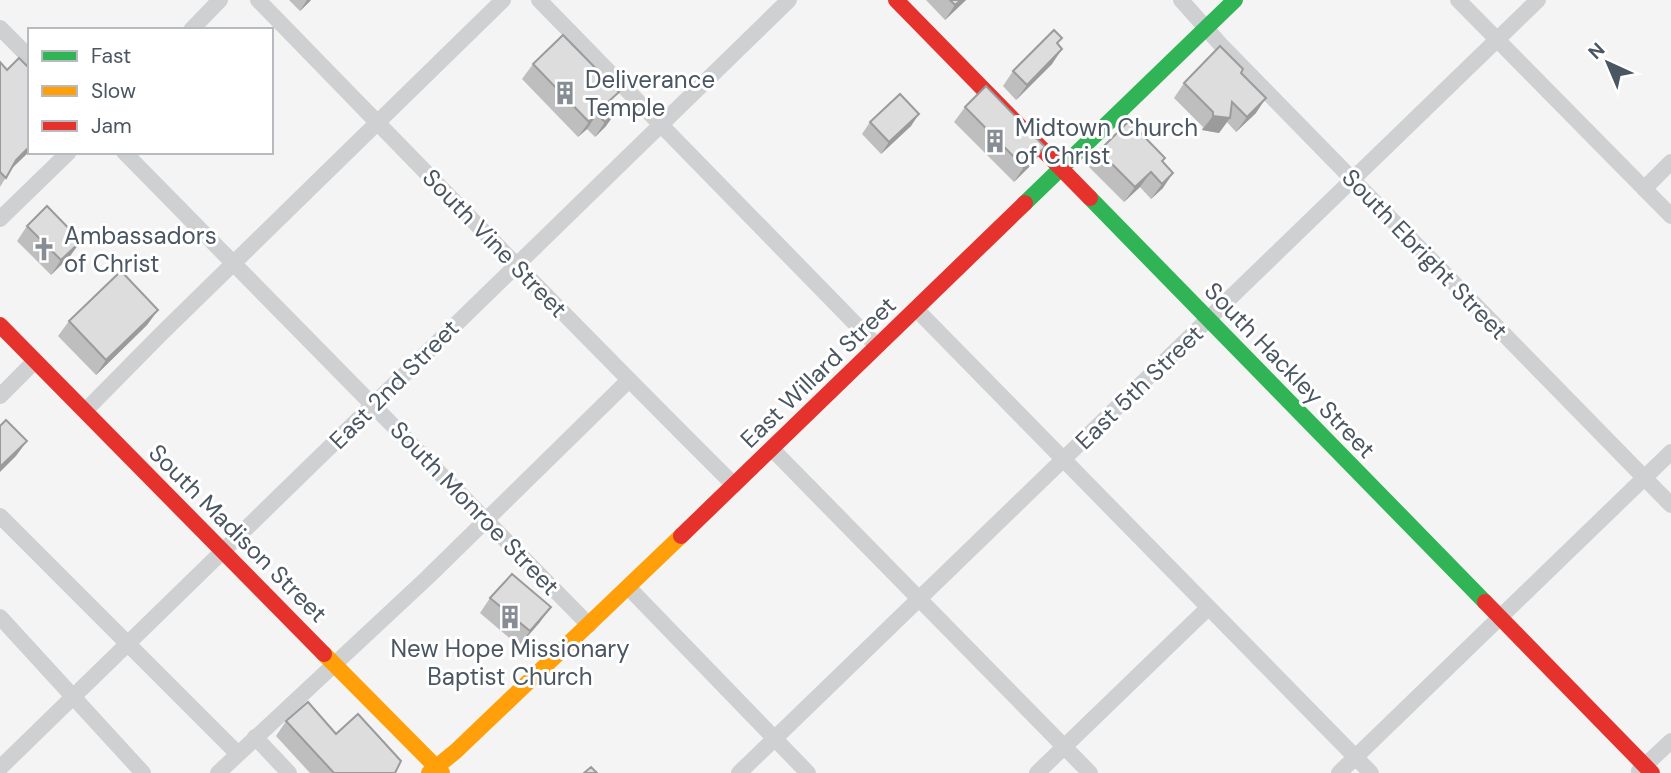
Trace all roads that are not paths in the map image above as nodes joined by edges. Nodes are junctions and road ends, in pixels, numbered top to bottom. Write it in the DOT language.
graph roads {
  1 [pos="220,0"];
  2 [pos="258,0"];
  3 [pos="503,0"];
  4 [pos="539,0"];
  5 [pos="789,0"];
  6 [pos="896,0"];
  7 [pos="1181,0"];
  8 [pos="1235,0"];
  9 [pos="1458,0"];
  10 [pos="1538,0"];
  11 [pos="1207,27"];
  12 [pos="0,28"];
  13 [pos="193,28"];
  14 [pos="1497,40"];
  15 [pos="28,56"];
  16 [pos="378,123"];
  17 [pos="660,124"];
  18 [pos="67,154"];
  19 [pos="126,154"];
  20 [pos="1671,162"];
  21 [pos="1062,169"];
  22 [pos="1353,180"];
  23 [pos="1644,189"];
  24 [pos="1671,216"];
  25 [pos="0,219"];
  26 [pos="234,263"];
  27 [pos="518,264"];
  28 [pos="916,309"];
  29 [pos="1209,319"];
  30 [pos="0,326"];
  31 [pos="877,346"];
  32 [pos="35,362"];
  33 [pos="628,381"];
  34 [pos="0,396"];
  35 [pos="373,404"];
  36 [pos="85,411"];
  37 [pos="772,449"];
  38 [pos="1671,452"];
  39 [pos="1064,460"];
  40 [pos="1644,478"];
  41 [pos="734,485"];
  42 [pos="1671,505"];
  43 [pos="0,516"];
  44 [pos="486,520"];
  45 [pos="225,552"];
  46 [pos="628,587"];
  47 [pos="919,600"];
  48 [pos="1208,608"];
  49 [pos="0,617"];
  50 [pos="1499,617"];
  51 [pos="589,625"];
  52 [pos="128,645"];
  53 [pos="335,664"];
  54 [pos="74,697"];
  55 [pos="255,737"];
  56 [pos="775,739"];
  57 [pos="1671,741"];
  58 [pos="1065,748"];
  59 [pos="238,754"];
  60 [pos="1356,757"];
  61 [pos="2,768"];
  62 [pos="435,771"];
  63 [pos="1645,771"];
  64 [pos="143,773"];
  65 [pos="218,773"];
  66 [pos="289,773"];
  67 [pos="739,773"];
  68 [pos="808,773"];
  69 [pos="1037,773"];
  70 [pos="1090,773"];
  71 [pos="1339,773"];
  72 [pos="1371,773"];
  1 -- 13 [label="street"];
  2 -- 16 [label="street, South Vine Street"];
  3 -- 16 [label="street"];
  4 -- 17 [label="street"];
  5 -- 17 [label="street, East 2nd Street"];
  6 -- 21 [label="street, South Hackley Street"];
  7 -- 11 [label="street, South Ebright Street"];
  8 -- 11 [label="street, East Willard Street"];
  9 -- 14 [label="street"];
  10 -- 14 [label="street, East 5th Street"];
  11 -- 21 [label="street, East Willard Street"];
  11 -- 22 [label="street, South Ebright Street"];
  12 -- 15 [label="street"];
  14 -- 22 [label="street, East 5th Street"];
  14 -- 23 [label="street"];
  16 -- 26 [label="street"];
  16 -- 27 [label="street, South Vine Street"];
  17 -- 27 [label="street, East 2nd Street"];
  17 -- 31 [label="street"];
  18 -- 25 [label="street"];
  19 -- 26 [label="street, South Monroe Street"];
  20 -- 23 [label="street"];
  21 -- 28 [label="street, East Willard Street"];
  21 -- 29 [label="street, South Hackley Street"];
  22 -- 29 [label="street, East 5th Street"];
  22 -- 40 [label="street, South Ebright Street"];
  23 -- 24 [label="street"];
  26 -- 35 [label="street, South Monroe Street"];
  26 -- 36 [label="street"];
  27 -- 33 [label="street, South Vine Street"];
  27 -- 35 [label="street, East 2nd Street"];
  28 -- 31 [label="street, East Willard Street"];
  28 -- 39 [label="street"];
  29 -- 39 [label="street, East 5th Street"];
  29 -- 50 [label="street, South Hackley Street"];
  30 -- 32 [label="street, South Madison Street"];
  31 -- 37 [label="street, East Willard Street"];
  32 -- 34 [label="street"];
  32 -- 36 [label="street, South Madison Street"];
  33 -- 41 [label="street, South Vine Street"];
  33 -- 44 [label="street"];
  35 -- 44 [label="street, South Monroe Street"];
  35 -- 45 [label="street, East 2nd Street"];
  36 -- 45 [label="street, South Madison Street"];
  37 -- 41 [label="street, East Willard Street"];
  37 -- 47 [label="street"];
  38 -- 40 [label="street"];
  39 -- 47 [label="street, East 5th Street"];
  39 -- 48 [label="street"];
  40 -- 42 [label="street, South Ebright Street"];
  40 -- 50 [label="street"];
  41 -- 46 [label="street, East Willard Street"];
  43 -- 52 [label="street"];
  44 -- 51 [label="street, South Monroe Street"];
  44 -- 53 [label="street"];
  45 -- 52 [label="street, East 2nd Street"];
  45 -- 53 [label="street, South Madison Street"];
  46 -- 51 [label="street, East Willard Street"];
  46 -- 56 [label="street"];
  47 -- 56 [label="street, East 5th Street"];
  47 -- 58 [label="street"];
  48 -- 58 [label="street"];
  48 -- 60 [label="street"];
  49 -- 54 [label="street"];
  50 -- 60 [label="street"];
  50 -- 63 [label="street, South Hackley Street"];
  51 -- 62 [label="street, East Willard Street"];
  52 -- 54 [label="street, East 2nd Street"];
  52 -- 59 [label="street"];
  53 -- 55 [label="street"];
  53 -- 62 [label="street, South Madison Street"];
  54 -- 61 [label="street, East 2nd Street"];
  54 -- 64 [label="street"];
  55 -- 59 [label="street"];
  55 -- 66 [label="street"];
  56 -- 67 [label="street, East 5th Street"];
  56 -- 68 [label="street"];
  57 -- 63 [label="street"];
  58 -- 69 [label="street"];
  58 -- 70 [label="street"];
  59 -- 65 [label="street"];
  60 -- 71 [label="street"];
  60 -- 72 [label="street"];
}
